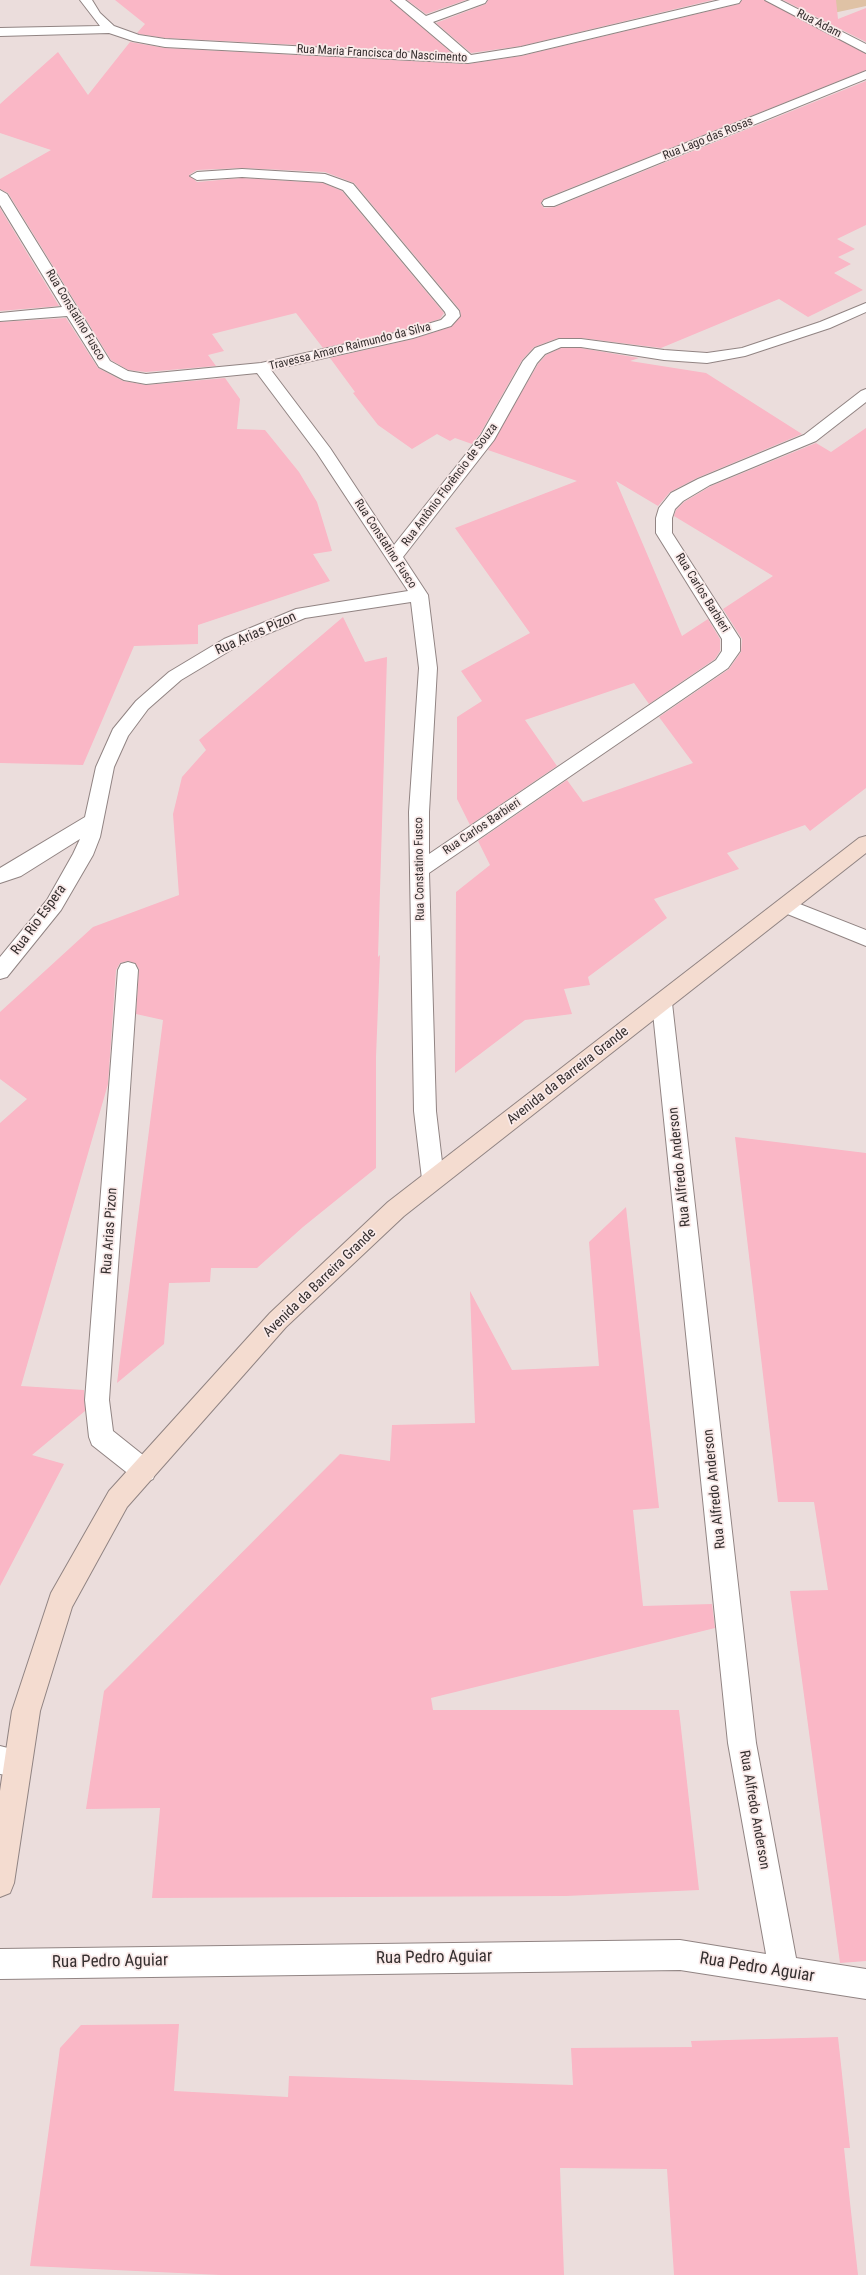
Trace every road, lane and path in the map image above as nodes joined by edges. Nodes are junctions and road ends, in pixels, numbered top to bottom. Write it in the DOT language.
graph roads {
  1 [pos="86,0"];
  2 [pos="397,0"];
  3 [pos="481,0"];
  4 [pos="735,0"];
  5 [pos="771,0"];
  6 [pos="425,21"];
  7 [pos="110,29"];
  8 [pos="0,32"];
  9 [pos="866,48"];
  10 [pos="468,59"];
  11 [pos="866,75"];
  12 [pos="197,176"];
  13 [pos="0,194"];
  14 [pos="549,202"];
  15 [pos="866,307"];
  16 [pos="72,311"];
  17 [pos="0,317"];
  18 [pos="261,368"];
  19 [pos="866,394"];
  20 [pos="858,407"];
  21 [pos="394,557"];
  22 [pos="419,595"];
  23 [pos="92,822"];
  24 [pos="866,843"];
  25 [pos="419,870"];
  26 [pos="0,876"];
  27 [pos="787,906"];
  28 [pos="866,938"];
  29 [pos="128,970"];
  30 [pos="0,971"];
  31 [pos="662,1003"];
  32 [pos="433,1179"];
  33 [pos="144,1471"];
  34 [pos="9,1761"];
  35 [pos="0,1883"];
  36 [pos="0,1964"];
  37 [pos="784,1972"];
  38 [pos="866,1984"];
  1 -- 7 [label="street, Rua Maria Francisca do Nascimento"];
  2 -- 6 [label="street"];
  3 -- 6 [label="street"];
  4 -- 10 [label="street, Rua Maria Francisca do Nascimento"];
  5 -- 9 [label="street, Rua Adam"];
  6 -- 10 [label="street"];
  7 -- 8 [label="street"];
  7 -- 10 [label="street, Rua Maria Francisca do Nascimento"];
  11 -- 14 [label="street, Rua Lago das Rosas"];
  12 -- 18 [label="street, Travessa Amaro Raimundo da Silva"];
  13 -- 16 [label="street, Rua Constatino Fusco"];
  15 -- 21 [label="street, Rua Antônio Florêncio de Souza"];
  16 -- 17 [label="street"];
  16 -- 18 [label="street, Rua Constatino Fusco"];
  18 -- 21 [label="street, Rua Constatino Fusco"];
  19 -- 20 [label="street, Rua Carlos Barbieri"];
  20 -- 25 [label="street, Rua Carlos Barbieri"];
  21 -- 22 [label="street, Rua Constatino Fusco"];
  22 -- 23 [label="street, Rua Arias Pizon"];
  22 -- 25 [label="street, Rua Constatino Fusco"];
  23 -- 26 [label="street"];
  23 -- 30 [label="street, Rua Rio Espera"];
  24 -- 27 [label="main road, Avenida da Barreira Grande"];
  25 -- 32 [label="street, Rua Constatino Fusco"];
  27 -- 28 [label="street"];
  27 -- 31 [label="main road, Avenida da Barreira Grande"];
  29 -- 33 [label="street, Rua Arias Pizon"];
  31 -- 32 [label="main road, Avenida da Barreira Grande"];
  31 -- 37 [label="street, Rua Alfredo Anderson"];
  32 -- 33 [label="main road, Avenida da Barreira Grande"];
  33 -- 34 [label="main road, Avenida da Barreira Grande"];
  34 -- 35 [label="main road, Avenida da Barreira Grande"];
  36 -- 37 [label="street, Rua Pedro Aguiar"];
  37 -- 38 [label="street, Rua Pedro Aguiar"];
}
